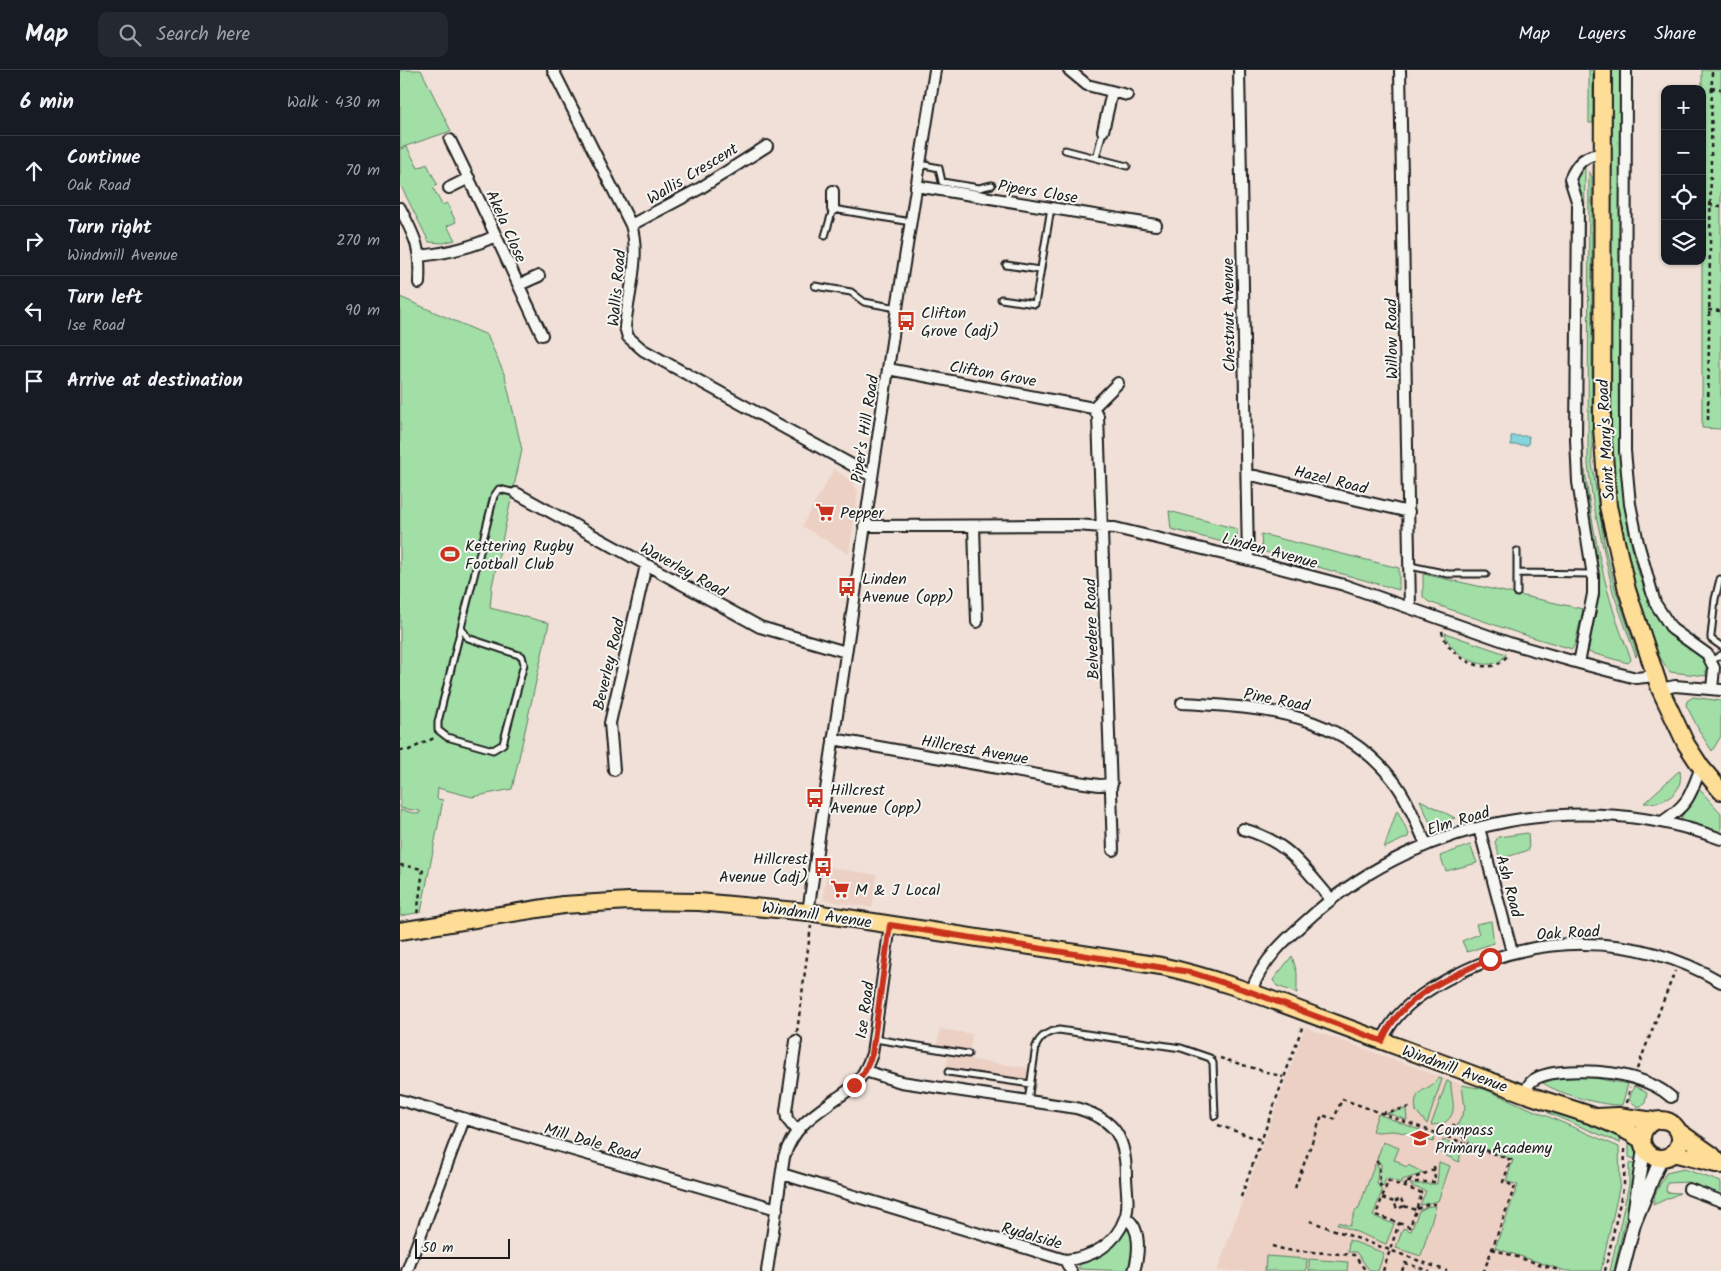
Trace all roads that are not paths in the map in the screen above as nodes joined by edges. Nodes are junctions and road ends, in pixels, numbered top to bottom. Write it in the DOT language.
graph roads {
  1 [pos="553,70"];
  2 [pos="935,70"];
  3 [pos="1069,70"];
  4 [pos="1239,70"];
  5 [pos="1400,70"];
  6 [pos="1603,70"];
  7 [pos="1626,70"];
  8 [pos="1112,92"];
  9 [pos="1127,95"];
  10 [pos="1103,132"];
  11 [pos="450,140"];
  12 [pos="768,146"];
  13 [pos="1065,150"];
  14 [pos="1603,154"];
  15 [pos="1096,158"];
  16 [pos="920,164"];
  17 [pos="1127,166"];
  18 [pos="469,178"];
  19 [pos="992,185"];
  20 [pos="916,186"];
  21 [pos="449,188"];
  22 [pos="833,190"];
  23 [pos="400,208"];
  24 [pos="1051,208"];
  25 [pos="833,209"];
  26 [pos="911,222"];
  27 [pos="631,225"];
  28 [pos="1156,225"];
  29 [pos="495,236"];
  30 [pos="825,236"];
  31 [pos="420,256"];
  32 [pos="1006,265"];
  33 [pos="1040,270"];
  34 [pos="539,276"];
  35 [pos="419,283"];
  36 [pos="519,285"];
  37 [pos="815,286"];
  38 [pos="1001,299"];
  39 [pos="897,308"];
  40 [pos="542,335"];
  41 [pos="888,369"];
  42 [pos="1118,383"];
  43 [pos="1093,408"];
  44 [pos="1247,474"];
  45 [pos="872,476"];
  46 [pos="516,493"];
  47 [pos="1409,512"];
  48 [pos="864,526"];
  49 [pos="974,526"];
  50 [pos="1102,527"];
  51 [pos="1517,551"];
  52 [pos="1248,559"];
  53 [pos="646,565"];
  54 [pos="1410,566"];
  55 [pos="1517,573"];
  56 [pos="1486,574"];
  57 [pos="1592,574"];
  58 [pos="1720,579"];
  59 [pos="1517,593"];
  60 [pos="1410,608"];
  61 [pos="977,622"];
  62 [pos="461,628"];
  63 [pos="1721,646"];
  64 [pos="846,652"];
  65 [pos="1721,656"];
  66 [pos="1711,661"];
  67 [pos="1579,663"];
  68 [pos="1658,682"];
  69 [pos="1716,689"];
  70 [pos="1182,703"];
  71 [pos="833,739"];
  72 [pos="1701,767"];
  73 [pos="614,770"];
  74 [pos="1112,784"];
  75 [pos="1721,791"];
  76 [pos="1662,822"];
  77 [pos="1479,828"];
  78 [pos="1243,829"];
  79 [pos="1721,839"];
  80 [pos="1426,844"];
  81 [pos="1113,850"];
  82 [pos="1331,899"];
  83 [pos="809,918"];
  84 [pos="890,925"];
  85 [pos="408,930"];
  86 [pos="1512,952"];
  87 [pos="1721,982"];
  88 [pos="1251,992"];
  89 [pos="875,1039"];
  90 [pos="796,1041"];
  91 [pos="1382,1041"];
  92 [pos="968,1054"];
  93 [pos="865,1071"];
  94 [pos="948,1072"];
  95 [pos="1030,1084"];
  96 [pos="1525,1094"];
  97 [pos="1671,1097"];
  98 [pos="400,1100"];
  99 [pos="1028,1101"];
  100 [pos="1215,1116"];
  101 [pos="1597,1117"];
  102 [pos="464,1120"];
  103 [pos="1654,1121"];
  104 [pos="796,1130"];
  105 [pos="1678,1132"];
  106 [pos="1637,1143"];
  107 [pos="1667,1156"];
  108 [pos="1721,1165"];
  109 [pos="782,1174"];
  110 [pos="1689,1189"];
  111 [pos="1721,1201"];
  112 [pos="777,1209"];
  113 [pos="1125,1218"];
  114 [pos="1634,1224"];
  115 [pos="1065,1260"];
  116 [pos="406,1271"];
  117 [pos="767,1271"];
  118 [pos="1071,1271"];
  119 [pos="1134,1271"];
  120 [pos="1622,1271"];
  1 -- 27 [label="street, Wallis Road"];
  2 -- 16 [label="street, Piper's Hill Road"];
  3 -- 8 [label="street"];
  4 -- 44 [label="street, Chestnut Avenue"];
  5 -- 47 [label="street, Willow Road"];
  6 -- 14 [label="main road, Saint Mary's Road"];
  7 -- 66 [label="street, Saint Mary's Road"];
  8 -- 9 [label="street"];
  8 -- 10 [label="street"];
  10 -- 15 [label="lane"];
  11 -- 18 [label="street, Akela Close"];
  12 -- 27 [label="street, Wallis Crescent"];
  13 -- 15 [label="lane"];
  14 -- 57 [label="street, Saint Mary's Road"];
  14 -- 68 [label="main road, Saint Mary's Road"];
  15 -- 17 [label="lane"];
  16 -- 19 [label="lane"];
  16 -- 20 [label="street, Piper's Hill Road"];
  18 -- 21 [label="street, Akela Close"];
  18 -- 29 [label="street, Akela Close"];
  20 -- 24 [label="street, Pipers Close"];
  20 -- 26 [label="street, Piper's Hill Road"];
  22 -- 25 [label="street"];
  23 -- 31 [label="street"];
  24 -- 28 [label="street, Pipers Close"];
  24 -- 33 [label="lane"];
  25 -- 26 [label="lane"];
  25 -- 30 [label="lane"];
  26 -- 39 [label="street, Piper's Hill Road"];
  27 -- 45 [label="street, Wallis Road"];
  29 -- 31 [label="street"];
  29 -- 36 [label="street, Akela Close"];
  31 -- 35 [label="street"];
  32 -- 33 [label="lane"];
  33 -- 38 [label="lane"];
  34 -- 36 [label="street, Akela Close"];
  36 -- 40 [label="street, Akela Close"];
  37 -- 39 [label="lane"];
  39 -- 41 [label="street, Piper's Hill Road"];
  41 -- 43 [label="street, Clifton Grove"];
  41 -- 45 [label="street, Piper's Hill Road"];
  42 -- 43 [label="street"];
  43 -- 50 [label="street, Belvedere Road"];
  44 -- 47 [label="street, Hazel Road"];
  44 -- 52 [label="street, Chestnut Avenue"];
  45 -- 48 [label="street, Piper's Hill Road"];
  46 -- 53 [label="street, Waverley Road"];
  46 -- 62 [label="lane"];
  47 -- 54 [label="street, Willow Road"];
  48 -- 49 [label="street, Linden Avenue"];
  48 -- 64 [label="street, Piper's Hill Road"];
  49 -- 50 [label="street, Linden Avenue"];
  49 -- 61 [label="street"];
  50 -- 52 [label="street, Linden Avenue"];
  50 -- 74 [label="street, Belvedere Road"];
  51 -- 55 [label="lane"];
  52 -- 60 [label="street, Linden Avenue"];
  53 -- 64 [label="street, Waverley Road"];
  53 -- 73 [label="street, Beverley Road"];
  54 -- 56 [label="lane"];
  54 -- 60 [label="street, Willow Road"];
  55 -- 57 [label="lane"];
  55 -- 59 [label="lane"];
  57 -- 67 [label="street, Saint Mary's Road"];
  58 -- 63 [label="lane"];
  60 -- 67 [label="street, Linden Avenue"];
  62 -- 62 [label="lane"];
  64 -- 71 [label="street, Piper's Hill Road"];
  65 -- 66 [label="lane"];
  66 -- 69 [label="street"];
  67 -- 68 [label="street, Linden Avenue"];
  68 -- 69 [label="street, Linden Avenue"];
  68 -- 72 [label="main road, Saint Mary's Road"];
  70 -- 80 [label="street, Pine Road"];
  71 -- 74 [label="street, Hillcrest Avenue"];
  71 -- 83 [label="street, Piper's Hill Road"];
  72 -- 75 [label="main road, Saint Mary's Road"];
  72 -- 76 [label="street"];
  74 -- 81 [label="street, Belvedere Road"];
  76 -- 77 [label="street, Elm Road"];
  76 -- 79 [label="street, Elm Road"];
  77 -- 80 [label="street, Elm Road"];
  77 -- 86 [label="street, Ash Road"];
  78 -- 82 [label="street"];
  80 -- 82 [label="street, Elm Road"];
  82 -- 88 [label="street, Elm Road"];
  83 -- 84 [label="main road, Windmill Avenue"];
  83 -- 85 [label="main road, Windmill Avenue"];
  84 -- 88 [label="main road, Windmill Avenue"];
  84 -- 89 [label="street, Ise Road"];
  86 -- 87 [label="street, Oak Road"];
  86 -- 91 [label="street, Oak Road"];
  88 -- 91 [label="main road, Windmill Avenue"];
  89 -- 92 [label="lane"];
  89 -- 93 [label="street, Ise Road"];
  90 -- 104 [label="street"];
  91 -- 96 [label="main road, Windmill Avenue"];
  93 -- 99 [label="street"];
  93 -- 104 [label="street, Ise Road"];
  94 -- 95 [label="lane"];
  95 -- 99 [label="lane"];
  95 -- 100 [label="lane"];
  96 -- 97 [label="street"];
  96 -- 101 [label="main road, Windmill Avenue"];
  98 -- 102 [label="street, Mill Dale Road"];
  99 -- 113 [label="street"];
  101 -- 103 [label="main road, Windmill Avenue"];
  101 -- 106 [label="main road, Windmill Avenue"];
  102 -- 112 [label="street, Mill Dale Road"];
  102 -- 116 [label="street"];
  103 -- 105 [label="main road"];
  103 -- 106 [label="main road"];
  104 -- 109 [label="street"];
  105 -- 107 [label="main road"];
  105 -- 108 [label="main road"];
  106 -- 107 [label="main road"];
  106 -- 114 [label="street"];
  107 -- 108 [label="main road"];
  107 -- 114 [label="street"];
  109 -- 112 [label="street"];
  109 -- 115 [label="street, Rydalside"];
  110 -- 111 [label="street"];
  112 -- 117 [label="street"];
  113 -- 115 [label="street, Rydalside"];
  113 -- 119 [label="street"];
  114 -- 120 [label="street"];
  115 -- 118 [label="street"];
}
